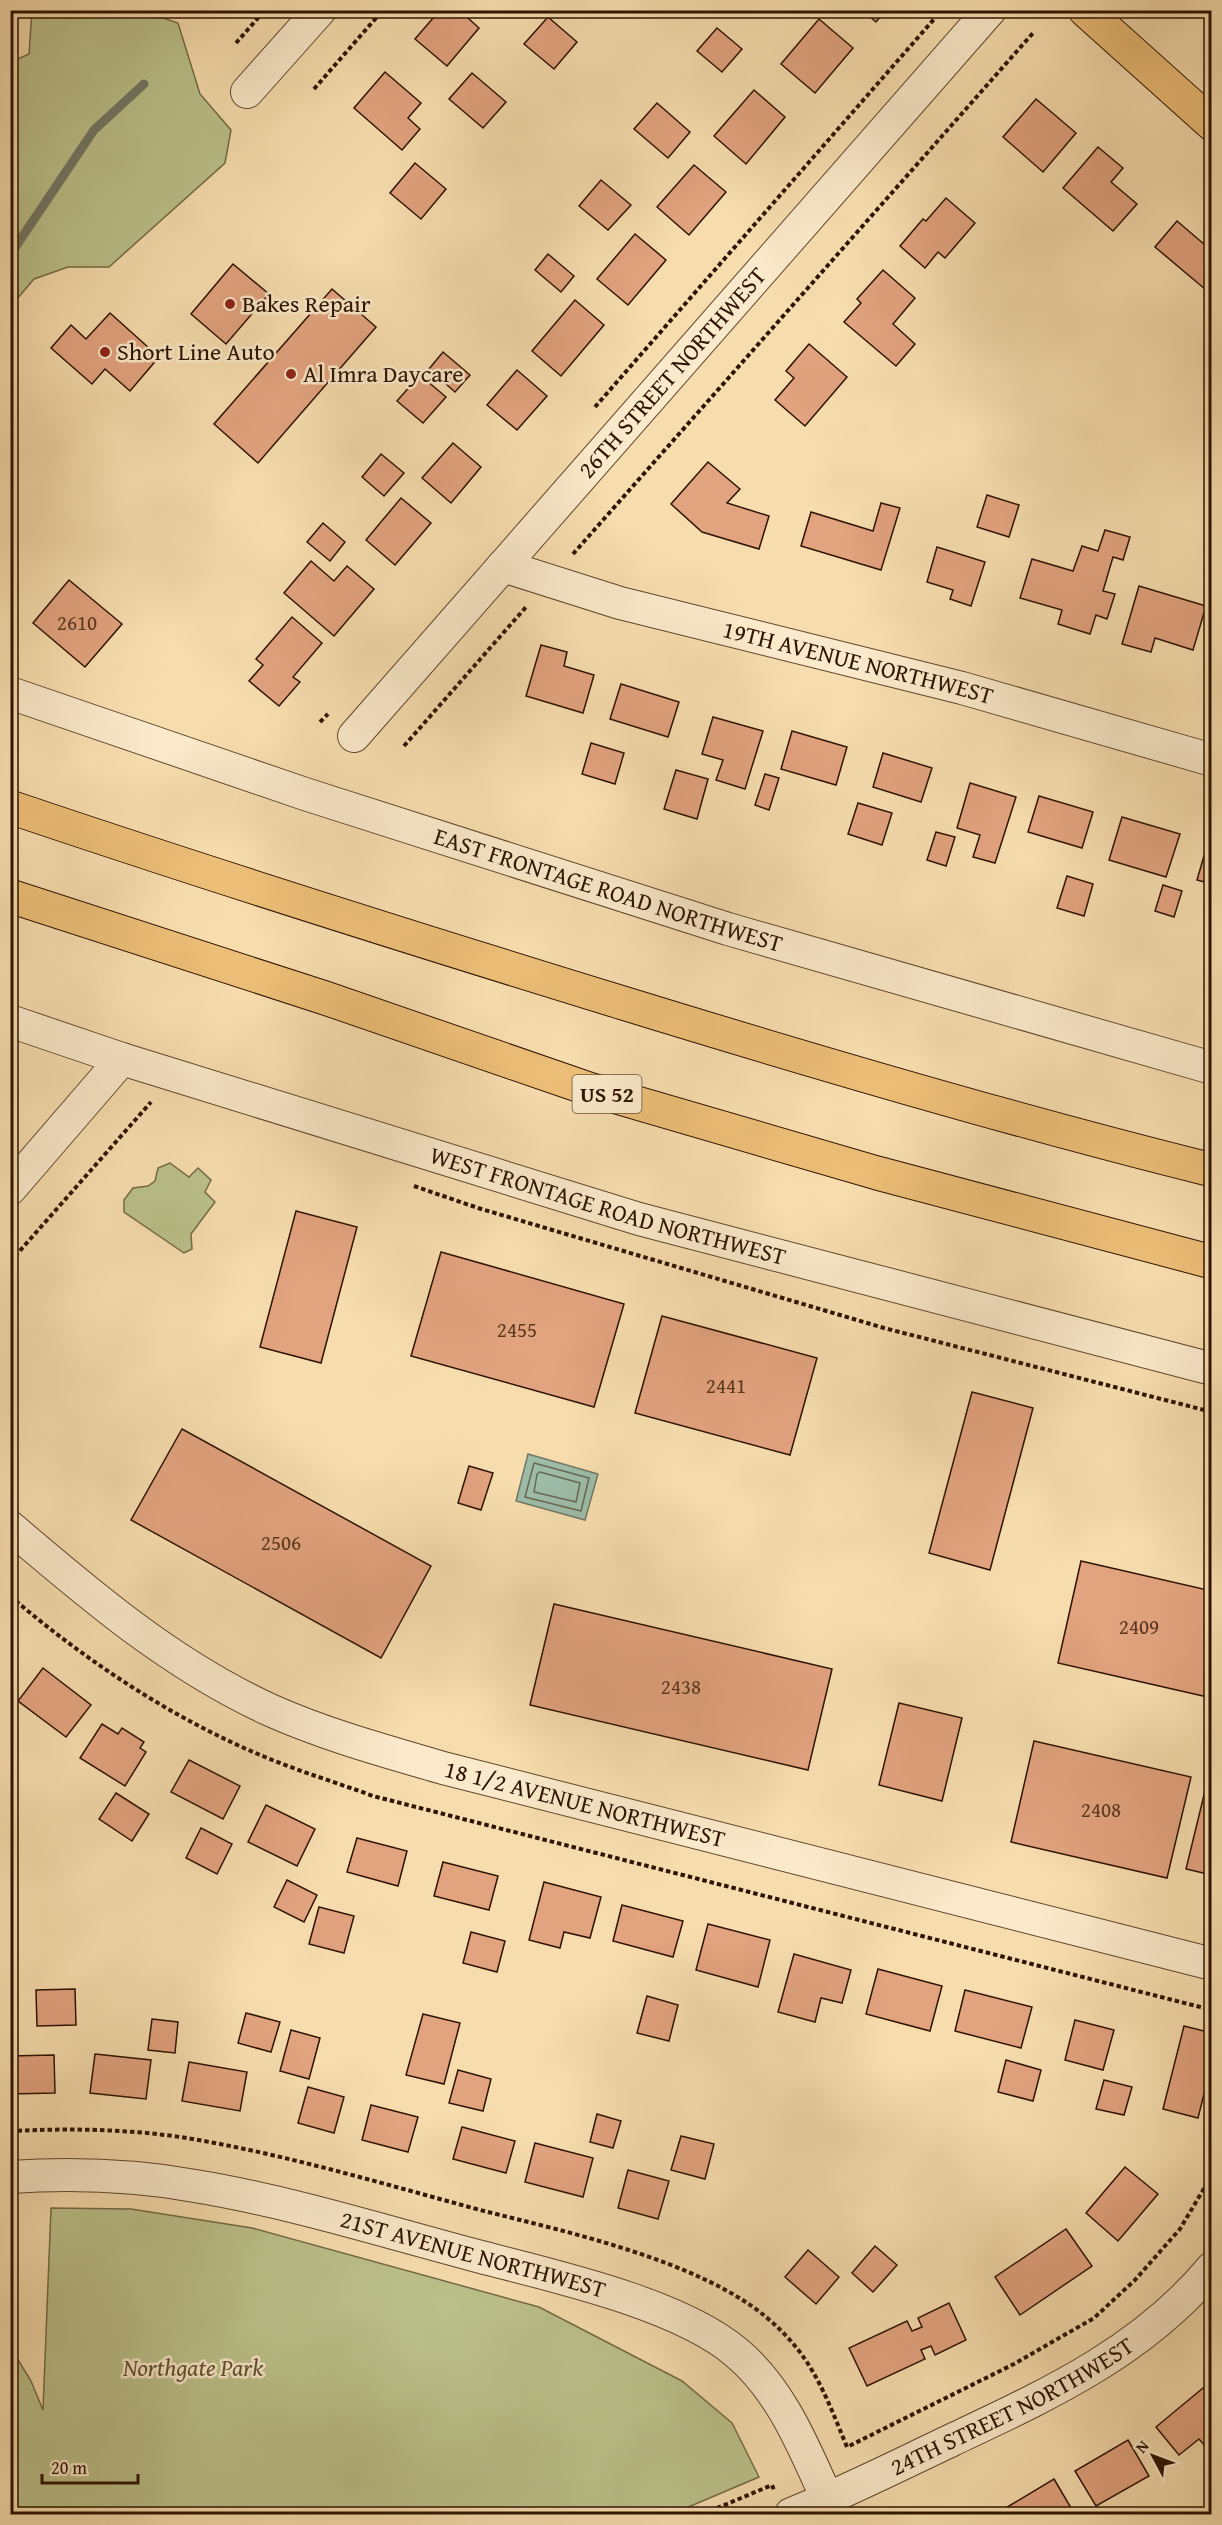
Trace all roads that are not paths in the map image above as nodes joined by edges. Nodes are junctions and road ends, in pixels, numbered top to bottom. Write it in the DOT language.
graph roads {
  1 [pos="320,10"];
  2 [pos="990,10"];
  3 [pos="1085,10"];
  4 [pos="247,92"];
  5 [pos="1212,124"];
  6 [pos="503,566"];
  7 [pos="10,693"];
  8 [pos="354,736"];
  9 [pos="1212,760"];
  10 [pos="10,807"];
  11 [pos="10,896"];
  12 [pos="10,1021"];
  13 [pos="122,1059"];
  14 [pos="1212,1068"];
  15 [pos="1212,1170"];
  16 [pos="10,1189"];
  17 [pos="1212,1262"];
  18 [pos="1212,1369"];
  19 [pos="10,1527"];
  20 [pos="1212,1964"];
  21 [pos="10,2176"];
  22 [pos="1212,2268"];
  23 [pos="830,2507"];
  24 [pos="791,2514"];
  1 -- 4 [label="street"];
  2 -- 6 [label="street, 26TH STREET NORTHWEST"];
  3 -- 5 [label="main road"];
  6 -- 8 [label="street, 26TH STREET NORTHWEST"];
  6 -- 9 [label="street, 19TH AVENUE NORTHWEST"];
  7 -- 14 [label="street, EAST FRONTAGE ROAD NORTHWEST"];
  10 -- 15 [label="main road"];
  11 -- 17 [label="main road, US 52"];
  12 -- 13 [label="street, WEST FRONTAGE ROAD NORTHWEST"];
  13 -- 16 [label="street"];
  13 -- 18 [label="street, WEST FRONTAGE ROAD NORTHWEST"];
  19 -- 20 [label="street, 18 1/2 AVENUE NORTHWEST"];
  21 -- 23 [label="street, 21ST AVENUE NORTHWEST"];
  22 -- 23 [label="street, 24TH STREET NORTHWEST"];
  23 -- 24 [label="street, 24TH STREET NORTHWEST"];
}
